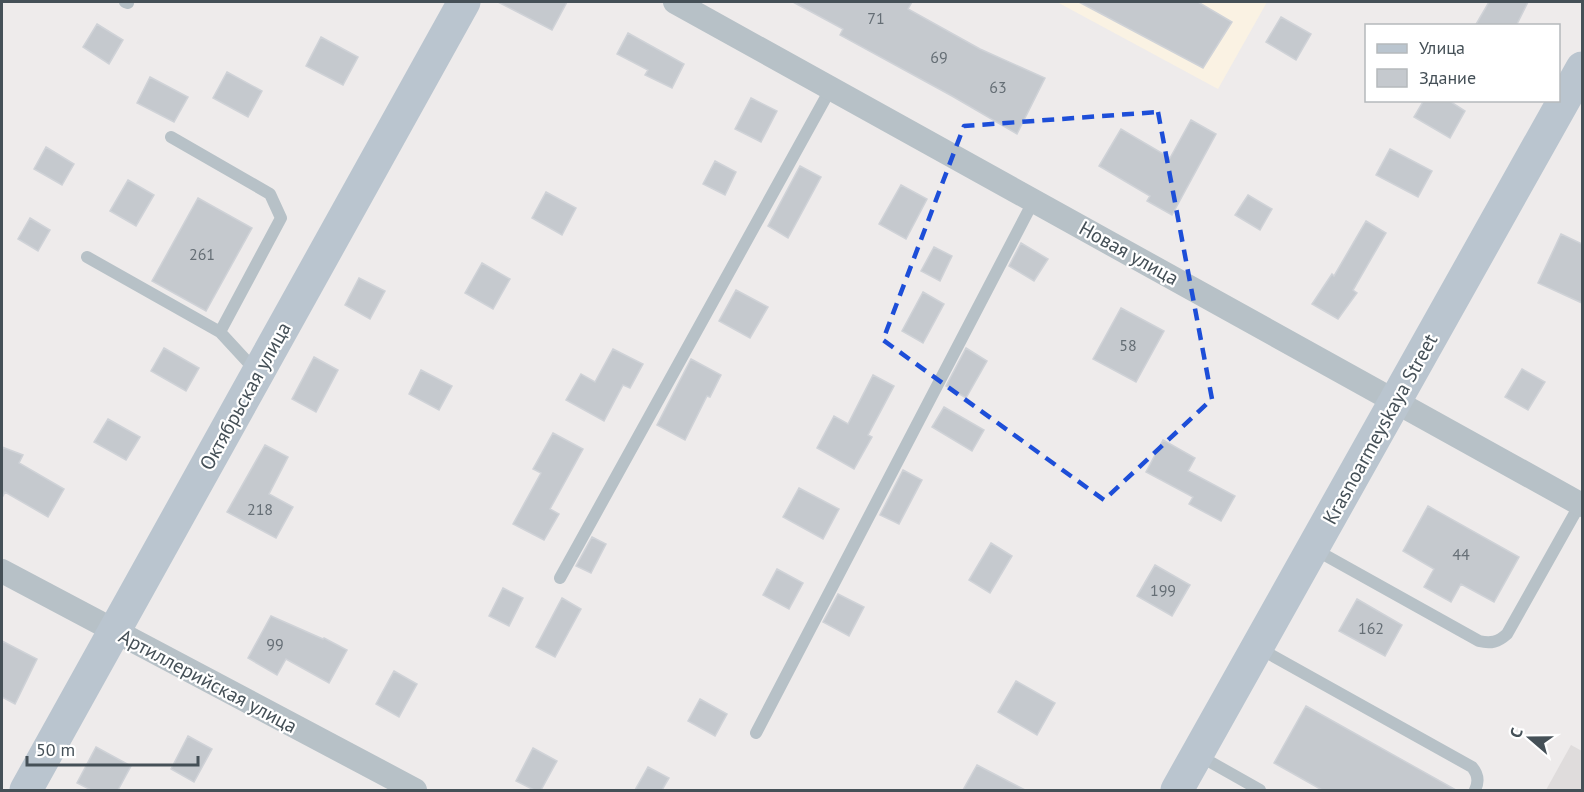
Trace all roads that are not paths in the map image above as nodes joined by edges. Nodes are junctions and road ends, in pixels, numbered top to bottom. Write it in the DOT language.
graph roads {
  1 [pos="464,2"];
  2 [pos="675,2"];
  3 [pos="1582,68"];
  4 [pos="831,88"];
  5 [pos="171,137"];
  6 [pos="1034,201"];
  7 [pos="87,257"];
  8 [pos="220,332"];
  9 [pos="258,374"];
  10 [pos="1395,401"];
  11 [pos="1581,504"];
  12 [pos="1313,548"];
  13 [pos="2,571"];
  14 [pos="560,578"];
  15 [pos="114,632"];
  16 [pos="1257,647"];
  17 [pos="756,733"];
  18 [pos="1190,774"];
  19 [pos="26,790"];
  20 [pos="415,790"];
  21 [pos="1260,790"];
  22 [pos="1475,790"];
  1 -- 9 [label="main road, Октябрьская улица"];
  2 -- 4 [label="street, Новая улица"];
  3 -- 10 [label="main road, Krasnoarmeyskaya Street"];
  4 -- 6 [label="street, Новая улица"];
  4 -- 14 [label="lane"];
  5 -- 8 [label="lane"];
  6 -- 10 [label="street, Новая улица"];
  6 -- 17 [label="lane"];
  7 -- 8 [label="lane"];
  8 -- 9 [label="lane"];
  9 -- 15 [label="main road, Октябрьская улица"];
  10 -- 11 [label="street, Новая улица"];
  10 -- 12 [label="main road, Krasnoarmeyskaya Street"];
  11 -- 12 [label="lane"];
  12 -- 16 [label="main road, Krasnoarmeyskaya Street"];
  13 -- 15 [label="street, Артиллерийская улица"];
  15 -- 19 [label="main road, Октябрьская улица"];
  15 -- 20 [label="street, Артиллерийская улица"];
  16 -- 18 [label="main road, Krasnoarmeyskaya Street"];
  16 -- 22 [label="lane"];
  18 -- 21 [label="lane"];
}
